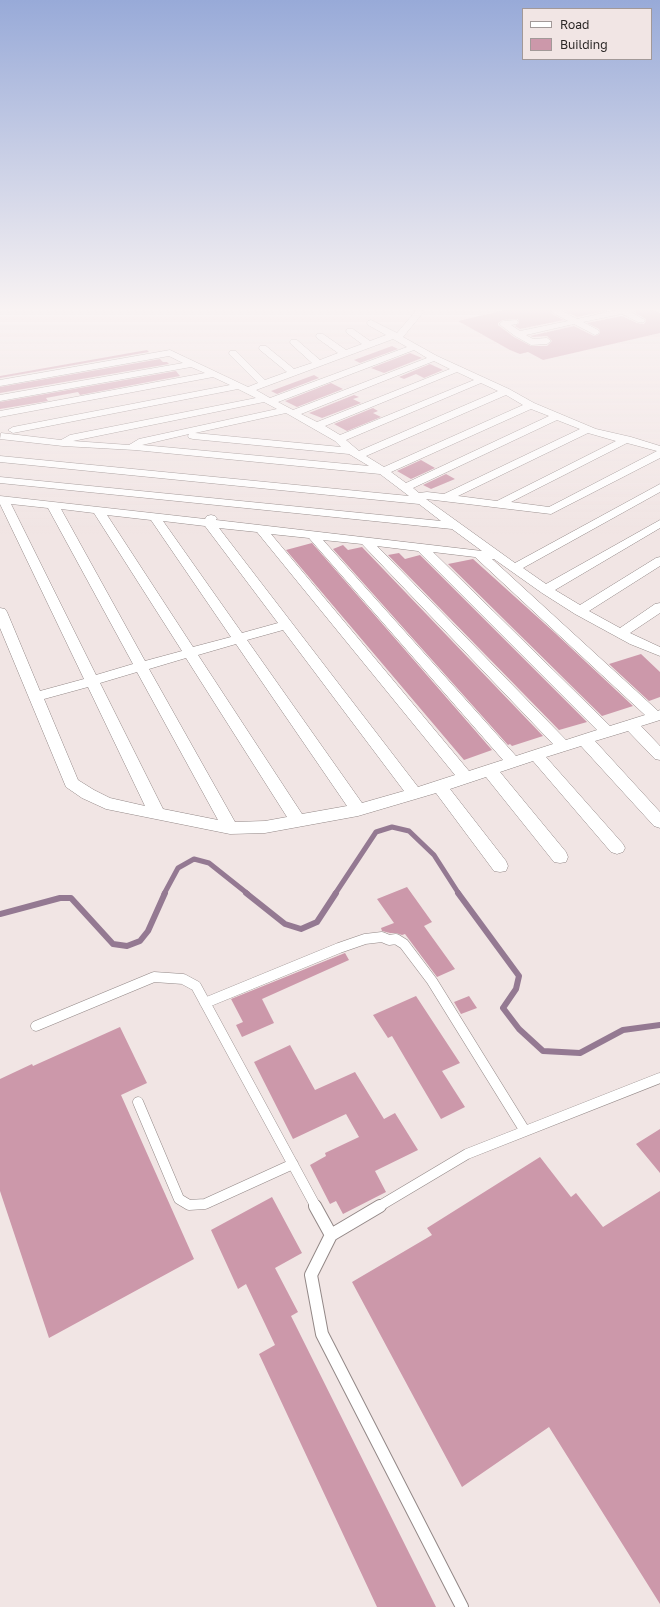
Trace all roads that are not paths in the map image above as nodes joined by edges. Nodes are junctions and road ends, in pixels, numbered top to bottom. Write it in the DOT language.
graph roads {
  1 [pos="79,384"];
  2 [pos="161,384"];
  3 [pos="235,384"];
  4 [pos="264,384"];
  5 [pos="312,384"];
  6 [pos="365,384"];
  7 [pos="420,384"];
  8 [pos="471,384"];
  9 [pos="490,384"];
  10 [pos="243,388"];
  11 [pos="506,391"];
  12 [pos="0,398"];
  13 [pos="268,400"];
  14 [pos="531,405"];
  15 [pos="291,412"];
  16 [pos="0,414"];
  17 [pos="557,416"];
  18 [pos="317,426"];
  19 [pos="589,429"];
  20 [pos="0,433"];
  21 [pos="177,434"];
  22 [pos="339,439"];
  23 [pos="627,439"];
  24 [pos="63,443"];
  25 [pos="132,448"];
  26 [pos="660,449"];
  27 [pos="355,453"];
  28 [pos="660,454"];
  29 [pos="243,458"];
  30 [pos="0,459"];
  31 [pos="383,471"];
  32 [pos="0,480"];
  33 [pos="231,482"];
  34 [pos="660,487"];
  35 [pos="405,488"];
  36 [pos="445,497"];
  37 [pos="1,499"];
  38 [pos="421,499"];
  39 [pos="220,502"];
  40 [pos="52,504"];
  41 [pos="499,504"];
  42 [pos="98,510"];
  43 [pos="154,516"];
  44 [pos="209,522"];
  45 [pos="660,523"];
  46 [pos="455,526"];
  47 [pos="260,528"];
  48 [pos="312,534"];
  49 [pos="365,540"];
  50 [pos="421,547"];
  51 [pos="479,554"];
  52 [pos="499,556"];
  53 [pos="660,561"];
  54 [pos="515,568"];
  55 [pos="546,590"];
  56 [pos="660,607"];
  57 [pos="580,611"];
  58 [pos="0,612"];
  59 [pos="286,625"];
  60 [pos="621,633"];
  61 [pos="239,639"];
  62 [pos="659,651"];
  63 [pos="190,653"];
  64 [pos="142,667"];
  65 [pos="91,681"];
  66 [pos="36,697"];
  67 [pos="658,716"];
  68 [pos="630,724"];
  69 [pos="608,732"];
  70 [pos="584,739"];
  71 [pos="563,746"];
  72 [pos="536,755"];
  73 [pos="660,755"];
  74 [pos="513,762"];
  75 [pos="489,770"];
  76 [pos="465,778"];
  77 [pos="439,786"];
  78 [pos="415,794"];
  79 [pos="358,810"];
  80 [pos="157,814"];
  81 [pos="298,821"];
  82 [pos="660,822"];
  83 [pos="230,828"];
  84 [pos="617,848"];
  85 [pos="560,857"];
  86 [pos="500,866"];
  87 [pos="205,1003"];
  88 [pos="36,1026"];
  89 [pos="660,1078"];
  90 [pos="138,1102"];
  91 [pos="526,1131"];
  92 [pos="293,1164"];
  93 [pos="331,1236"];
  94 [pos="462,1607"];
  1 -- 12 [label="street"];
  2 -- 16 [label="street"];
  3 -- 10 [label="street"];
  4 -- 10 [label="street"];
  5 -- 13 [label="street"];
  6 -- 15 [label="street"];
  7 -- 18 [label="street"];
  8 -- 22 [label="street"];
  9 -- 11 [label="street"];
  10 -- 13 [label="street"];
  10 -- 20 [label="street"];
  11 -- 14 [label="street"];
  11 -- 27 [label="street"];
  13 -- 15 [label="street"];
  13 -- 24 [label="street"];
  14 -- 17 [label="street"];
  14 -- 31 [label="street"];
  15 -- 18 [label="street"];
  15 -- 21 [label="street"];
  17 -- 19 [label="street"];
  17 -- 35 [label="street"];
  18 -- 22 [label="street"];
  19 -- 23 [label="street"];
  19 -- 36 [label="street"];
  20 -- 24 [label="street"];
  21 -- 25 [label="street"];
  21 -- 27 [label="street"];
  22 -- 27 [label="street"];
  23 -- 26 [label="street"];
  23 -- 41 [label="street"];
  24 -- 25 [label="street"];
  25 -- 29 [label="street"];
  27 -- 31 [label="street"];
  28 -- 41 [label="street"];
  29 -- 31 [label="street"];
  29 -- 33 [label="street"];
  30 -- 33 [label="street"];
  31 -- 35 [label="street"];
  32 -- 39 [label="street"];
  33 -- 38 [label="street"];
  33 -- 39 [label="street"];
  34 -- 54 [label="street"];
  35 -- 38 [label="street"];
  36 -- 38 [label="street"];
  36 -- 41 [label="street"];
  37 -- 40 [label="street"];
  37 -- 65 [label="street"];
  38 -- 46 [label="street"];
  39 -- 44 [label="street"];
  39 -- 46 [label="street"];
  40 -- 42 [label="street"];
  40 -- 64 [label="street"];
  42 -- 43 [label="street"];
  42 -- 63 [label="street"];
  43 -- 44 [label="street"];
  43 -- 61 [label="street"];
  44 -- 47 [label="street"];
  44 -- 59 [label="street"];
  45 -- 55 [label="street"];
  46 -- 52 [label="street"];
  47 -- 48 [label="street"];
  47 -- 76 [label="street"];
  48 -- 49 [label="street"];
  48 -- 74 [label="street"];
  49 -- 50 [label="street"];
  49 -- 71 [label="street"];
  50 -- 51 [label="street"];
  50 -- 69 [label="street"];
  51 -- 52 [label="street"];
  51 -- 67 [label="street"];
  52 -- 54 [label="street"];
  53 -- 57 [label="street"];
  54 -- 55 [label="street"];
  55 -- 57 [label="street"];
  56 -- 60 [label="street"];
  57 -- 60 [label="street"];
  58 -- 66 [label="street"];
  59 -- 61 [label="street"];
  59 -- 78 [label="street"];
  60 -- 62 [label="street"];
  61 -- 63 [label="street"];
  61 -- 79 [label="street"];
  63 -- 64 [label="street"];
  63 -- 81 [label="street"];
  64 -- 65 [label="street"];
  64 -- 83 [label="street"];
  65 -- 66 [label="street"];
  65 -- 80 [label="street"];
  66 -- 80 [label="street"];
  67 -- 68 [label="street"];
  68 -- 69 [label="street"];
  68 -- 73 [label="street"];
  69 -- 70 [label="street"];
  70 -- 71 [label="street"];
  70 -- 82 [label="street"];
  71 -- 72 [label="street"];
  72 -- 74 [label="street"];
  72 -- 84 [label="street"];
  74 -- 75 [label="street"];
  75 -- 76 [label="street"];
  75 -- 85 [label="street"];
  76 -- 77 [label="street"];
  77 -- 78 [label="street"];
  77 -- 86 [label="street"];
  78 -- 79 [label="street"];
  79 -- 81 [label="street"];
  80 -- 83 [label="street"];
  81 -- 83 [label="street"];
  87 -- 88 [label="lane"];
  87 -- 91 [label="lane"];
  87 -- 92 [label="lane"];
  89 -- 91 [label="lane"];
  90 -- 92 [label="lane"];
  91 -- 93 [label="lane"];
  92 -- 93 [label="lane"];
  93 -- 94 [label="lane"];
}
